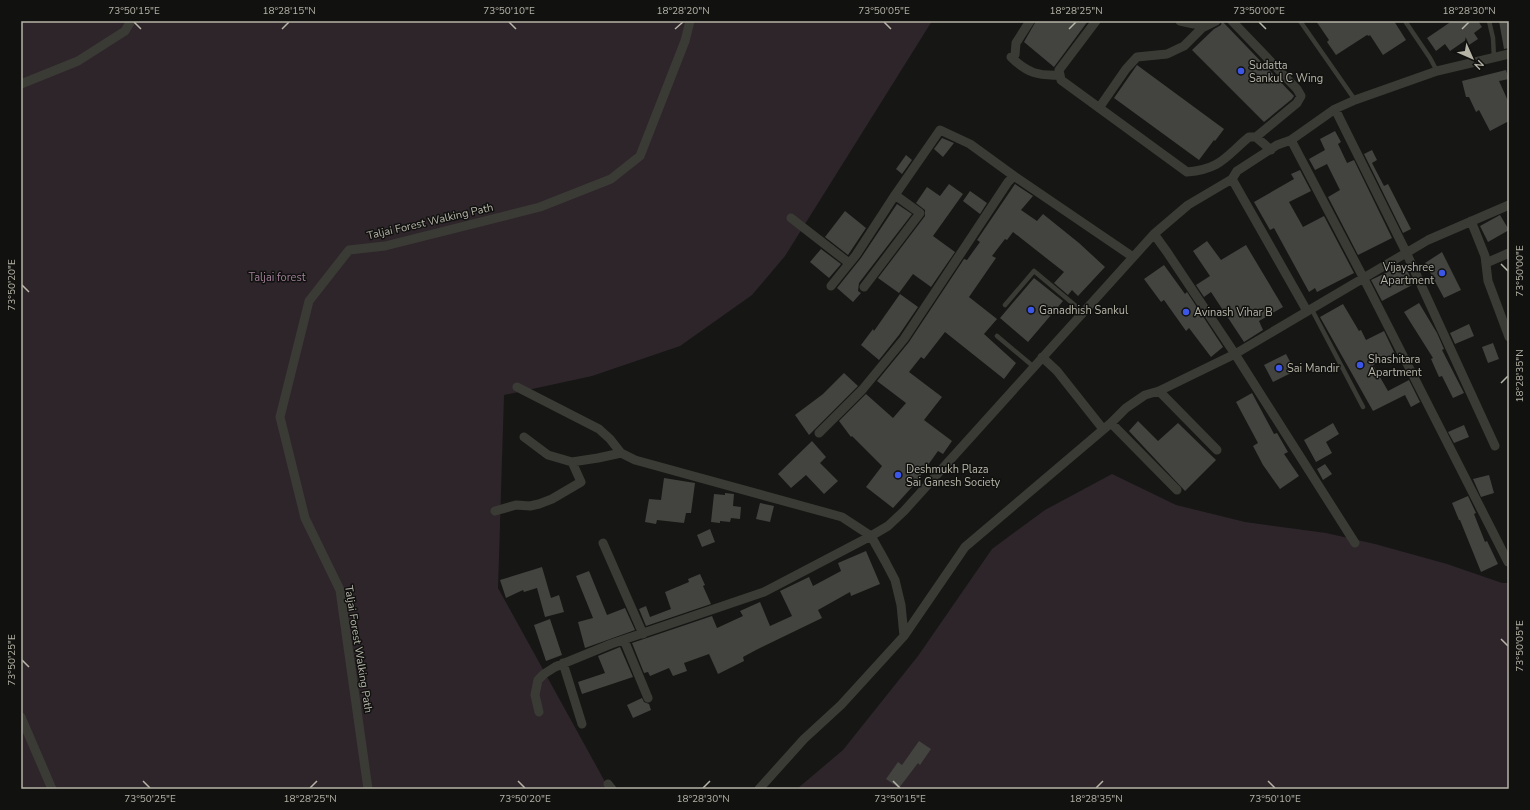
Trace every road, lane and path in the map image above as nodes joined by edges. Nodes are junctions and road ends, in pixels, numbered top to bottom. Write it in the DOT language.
graph roads {
  1 [pos="131,21"];
  2 [pos="690,21"];
  3 [pos="1030,21"];
  4 [pos="1096,21"];
  5 [pos="1180,21"];
  6 [pos="1206,21"];
  7 [pos="1216,21"];
  8 [pos="1232,21"];
  9 [pos="1300,21"];
  10 [pos="1405,21"];
  11 [pos="1490,21"];
  12 [pos="1509,54"];
  13 [pos="1494,58"];
  14 [pos="1437,71"];
  15 [pos="1060,75"];
  16 [pos="21,84"];
  17 [pos="1355,100"];
  18 [pos="1099,108"];
  19 [pos="1335,109"];
  20 [pos="1256,137"];
  21 [pos="1292,143"];
  22 [pos="1271,150"];
  23 [pos="1014,176"];
  24 [pos="1234,183"];
  25 [pos="895,195"];
  26 [pos="1509,205"];
  27 [pos="791,218"];
  28 [pos="1471,221"];
  29 [pos="1154,234"];
  30 [pos="1406,252"];
  31 [pos="1509,253"];
  32 [pos="1133,257"];
  33 [pos="849,263"];
  34 [pos="1486,263"];
  35 [pos="1363,277"];
  36 [pos="831,286"];
  37 [pos="864,287"];
  38 [pos="1005,305"];
  39 [pos="1309,310"];
  40 [pos="1083,312"];
  41 [pos="998,336"];
  42 [pos="1509,337"];
  43 [pos="1235,354"];
  44 [pos="1046,360"];
  45 [pos="1034,367"];
  46 [pos="517,387"];
  47 [pos="1159,391"];
  48 [pos="1363,407"];
  49 [pos="1111,423"];
  50 [pos="1103,430"];
  51 [pos="819,433"];
  52 [pos="524,437"];
  53 [pos="1495,446"];
  54 [pos="1217,450"];
  55 [pos="621,453"];
  56 [pos="572,462"];
  57 [pos="1177,490"];
  58 [pos="495,511"];
  59 [pos="871,536"];
  60 [pos="603,543"];
  61 [pos="1355,543"];
  62 [pos="1508,562"];
  63 [pos="643,634"];
  64 [pos="904,636"];
  65 [pos="624,640"];
  66 [pos="564,663"];
  67 [pos="648,698"];
  68 [pos="539,712"];
  69 [pos="21,716"];
  70 [pos="582,724"];
  71 [pos="52,789"];
  72 [pos="368,789"];
  73 [pos="759,789"];
  1 -- 16 [label="street"];
  2 -- 72 [label="street, Taljai Forest Walking Path"];
  3 -- 15 [label="street"];
  4 -- 15 [label="street"];
  5 -- 6 [label="street"];
  7 -- 18 [label="street"];
  8 -- 20 [label="street"];
  9 -- 17 [label="lane"];
  10 -- 14 [label="lane"];
  11 -- 13 [label="lane"];
  12 -- 13 [label="street"];
  13 -- 14 [label="street"];
  14 -- 17 [label="street"];
  15 -- 18 [label="street"];
  17 -- 19 [label="street"];
  18 -- 20 [label="street"];
  19 -- 21 [label="street"];
  19 -- 30 [label="street"];
  20 -- 22 [label="street"];
  21 -- 22 [label="street"];
  21 -- 35 [label="street"];
  22 -- 24 [label="street"];
  23 -- 25 [label="street"];
  23 -- 32 [label="street"];
  23 -- 51 [label="street"];
  24 -- 29 [label="street"];
  24 -- 39 [label="street"];
  25 -- 33 [label="street"];
  25 -- 37 [label="street"];
  26 -- 28 [label="street"];
  27 -- 33 [label="street"];
  28 -- 30 [label="street"];
  28 -- 34 [label="street"];
  29 -- 32 [label="street"];
  29 -- 43 [label="street"];
  30 -- 35 [label="street"];
  30 -- 53 [label="street"];
  31 -- 34 [label="street"];
  32 -- 40 [label="street"];
  33 -- 36 [label="street"];
  34 -- 42 [label="street"];
  35 -- 39 [label="street"];
  35 -- 62 [label="street"];
  38 -- 40 [label="lane"];
  39 -- 43 [label="street"];
  39 -- 48 [label="lane"];
  40 -- 44 [label="street"];
  41 -- 45 [label="lane"];
  43 -- 47 [label="street"];
  43 -- 61 [label="street"];
  44 -- 45 [label="street"];
  44 -- 50 [label="street"];
  45 -- 59 [label="street"];
  46 -- 55 [label="street"];
  47 -- 49 [label="street"];
  47 -- 54 [label="street"];
  49 -- 50 [label="street"];
  49 -- 57 [label="street"];
  50 -- 64 [label="street"];
  52 -- 56 [label="street"];
  55 -- 56 [label="street"];
  55 -- 59 [label="street"];
  56 -- 58 [label="street"];
  59 -- 63 [label="street"];
  59 -- 64 [label="street"];
  60 -- 63 [label="street"];
  63 -- 65 [label="street"];
  64 -- 73 [label="street"];
  65 -- 66 [label="street"];
  65 -- 67 [label="street"];
  66 -- 68 [label="street"];
  66 -- 70 [label="street"];
  69 -- 71 [label="street"];
}
